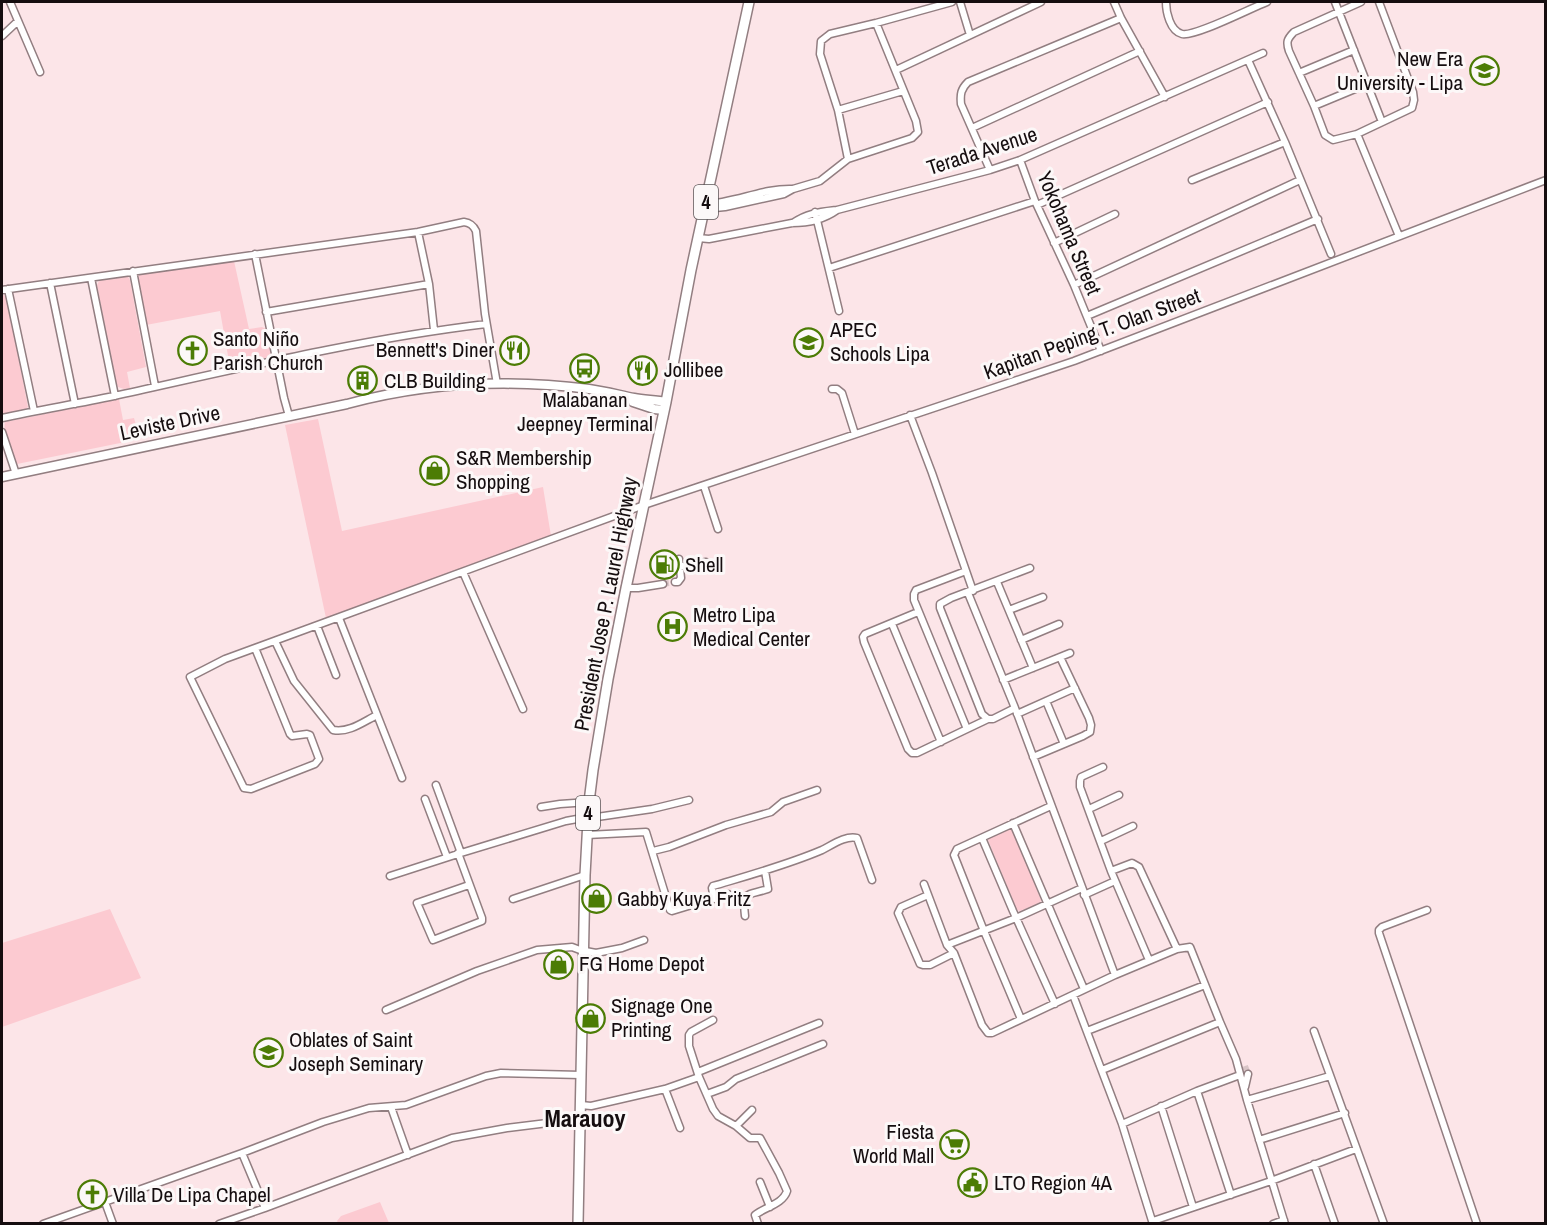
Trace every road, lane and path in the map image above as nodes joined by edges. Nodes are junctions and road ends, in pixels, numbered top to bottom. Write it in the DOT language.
graph roads {
  1 [pos="10,2"];
  2 [pos="749,2"];
  3 [pos="952,2"];
  4 [pos="960,2"];
  5 [pos="1041,2"];
  6 [pos="1114,2"];
  7 [pos="1166,2"];
  8 [pos="1267,2"];
  9 [pos="1335,2"];
  10 [pos="1361,2"];
  11 [pos="1379,2"];
  12 [pos="1340,12"];
  13 [pos="1121,18"];
  14 [pos="18,21"];
  15 [pos="876,23"];
  16 [pos="970,35"];
  17 [pos="2,36"];
  18 [pos="1354,50"];
  19 [pos="1140,51"];
  20 [pos="1263,53"];
  21 [pos="1248,60"];
  22 [pos="896,70"];
  23 [pos="40,72"];
  24 [pos="1299,73"];
  25 [pos="1367,84"];
  26 [pos="903,91"];
  27 [pos="1166,97"];
  28 [pos="1268,102"];
  29 [pos="1314,106"];
  30 [pos="838,110"];
  31 [pos="1382,122"];
  32 [pos="972,128"];
  33 [pos="1357,134"];
  34 [pos="1285,142"];
  35 [pos="848,159"];
  36 [pos="1020,160"];
  37 [pos="990,170"];
  38 [pos="1192,180"];
  39 [pos="1300,180"];
  40 [pos="1545,180"];
  41 [pos="1036,203"];
  42 [pos="705,206"];
  43 [pos="837,210"];
  44 [pos="815,212"];
  45 [pos="1116,214"];
  46 [pos="1317,219"];
  47 [pos="817,220"];
  48 [pos="792,223"];
  49 [pos="418,232"];
  50 [pos="1399,236"];
  51 [pos="698,238"];
  52 [pos="1054,243"];
  53 [pos="255,254"];
  54 [pos="1331,254"];
  55 [pos="829,268"];
  56 [pos="133,271"];
  57 [pos="91,278"];
  58 [pos="50,284"];
  59 [pos="429,284"];
  60 [pos="1074,285"];
  61 [pos="5,290"];
  62 [pos="839,311"];
  63 [pos="266,312"];
  64 [pos="1087,316"];
  65 [pos="486,324"];
  66 [pos="434,330"];
  67 [pos="1101,351"];
  68 [pos="277,360"];
  69 [pos="498,384"];
  70 [pos="155,386"];
  71 [pos="832,389"];
  72 [pos="115,396"];
  73 [pos="75,404"];
  74 [pos="347,404"];
  75 [pos="665,406"];
  76 [pos="34,411"];
  77 [pos="910,415"];
  78 [pos="290,416"];
  79 [pos="2,418"];
  80 [pos="2,432"];
  81 [pos="855,434"];
  82 [pos="16,474"];
  83 [pos="2,477"];
  84 [pos="704,486"];
  85 [pos="644,505"];
  86 [pos="718,529"];
  87 [pos="679,559"];
  88 [pos="706,562"];
  89 [pos="680,567"];
  90 [pos="1030,568"];
  91 [pos="966,570"];
  92 [pos="463,572"];
  93 [pos="675,582"];
  94 [pos="997,582"];
  95 [pos="663,584"];
  96 [pos="626,588"];
  97 [pos="971,592"];
  98 [pos="1043,597"];
  99 [pos="1009,610"];
  100 [pos="918,612"];
  101 [pos="339,618"];
  102 [pos="892,624"];
  103 [pos="1059,624"];
  104 [pos="317,626"];
  105 [pos="275,640"];
  106 [pos="1021,640"];
  107 [pos="255,648"];
  108 [pos="1070,653"];
  109 [pos="1060,657"];
  110 [pos="1033,668"];
  111 [pos="336,675"];
  112 [pos="1003,680"];
  113 [pos="1075,688"];
  114 [pos="1046,701"];
  115 [pos="523,709"];
  116 [pos="1016,711"];
  117 [pos="377,715"];
  118 [pos="987,719"];
  119 [pos="967,729"];
  120 [pos="941,742"];
  121 [pos="1064,744"];
  122 [pos="1033,758"];
  123 [pos="1103,767"];
  124 [pos="402,778"];
  125 [pos="436,785"];
  126 [pos="818,790"];
  127 [pos="1119,795"];
  128 [pos="425,800"];
  129 [pos="689,800"];
  130 [pos="589,802"];
  131 [pos="1051,806"];
  132 [pos="541,807"];
  133 [pos="1089,808"];
  134 [pos="588,818"];
  135 [pos="1013,823"];
  136 [pos="1133,826"];
  137 [pos="587,836"];
  138 [pos="982,838"];
  139 [pos="1101,841"];
  140 [pos="653,851"];
  141 [pos="460,853"];
  142 [pos="447,857"];
  143 [pos="765,871"];
  144 [pos="1111,871"];
  145 [pos="585,875"];
  146 [pos="390,876"];
  147 [pos="872,880"];
  148 [pos="1115,881"];
  149 [pos="924,884"];
  150 [pos="469,885"];
  151 [pos="1083,892"];
  152 [pos="728,894"];
  153 [pos="928,896"];
  154 [pos="714,898"];
  155 [pos="513,900"];
  156 [pos="1048,903"];
  157 [pos="1427,910"];
  158 [pos="745,916"];
  159 [pos="1016,918"];
  160 [pos="984,931"];
  161 [pos="644,940"];
  162 [pos="947,945"];
  163 [pos="1177,949"];
  164 [pos="583,951"];
  165 [pos="954,953"];
  166 [pos="1149,960"];
  167 [pos="1114,975"];
  168 [pos="1205,985"];
  169 [pos="1084,989"];
  170 [pos="1073,996"];
  171 [pos="1055,1004"];
  172 [pos="386,1010"];
  173 [pos="1021,1019"];
  174 [pos="713,1020"];
  175 [pos="1220,1022"];
  176 [pos="819,1023"];
  177 [pos="1087,1031"];
  178 [pos="1314,1031"];
  179 [pos="822,1044"];
  180 [pos="1236,1059"];
  181 [pos="1245,1066"];
  182 [pos="1102,1070"];
  183 [pos="1248,1074"];
  184 [pos="581,1075"];
  185 [pos="698,1075"];
  186 [pos="1240,1076"];
  187 [pos="1330,1076"];
  188 [pos="1245,1088"];
  189 [pos="665,1089"];
  190 [pos="1197,1091"];
  191 [pos="707,1094"];
  192 [pos="1247,1100"];
  193 [pos="581,1105"];
  194 [pos="390,1107"];
  195 [pos="1161,1107"];
  196 [pos="752,1110"];
  197 [pos="1345,1113"];
  198 [pos="580,1119"];
  199 [pos="1122,1124"];
  200 [pos="736,1126"];
  201 [pos="680,1128"];
  202 [pos="1260,1140"];
  203 [pos="1356,1149"];
  204 [pos="242,1153"];
  205 [pos="408,1155"];
  206 [pos="1314,1164"];
  207 [pos="1271,1181"];
  208 [pos="760,1182"];
  209 [pos="1231,1195"];
  210 [pos="105,1202"];
  211 [pos="770,1207"];
  212 [pos="1193,1207"];
  213 [pos="265,1208"];
  214 [pos="56,1221"];
  215 [pos="1153,1222"];
  216 [pos="1284,1222"];
  217 [pos="43,1224"];
  218 [pos="113,1224"];
  219 [pos="219,1224"];
  220 [pos="578,1224"];
  221 [pos="758,1224"];
  222 [pos="1273,1224"];
  223 [pos="1335,1224"];
  224 [pos="1384,1224"];
  225 [pos="1476,1224"];
  1 -- 14 [label="street"];
  2 -- 42 [label="main road, President Jose P. Laurel Highway / 4"];
  3 -- 15 [label="street"];
  4 -- 16 [label="street"];
  5 -- 16 [label="street"];
  6 -- 13 [label="street"];
  7 -- 8 [label="street"];
  9 -- 12 [label="street"];
  10 -- 12 [label="street"];
  11 -- 31 [label="street"];
  12 -- 18 [label="street"];
  12 -- 24 [label="street"];
  13 -- 19 [label="street"];
  13 -- 32 [label="street"];
  14 -- 17 [label="street"];
  14 -- 23 [label="street"];
  15 -- 22 [label="street"];
  15 -- 30 [label="street"];
  16 -- 22 [label="street"];
  18 -- 24 [label="street"];
  18 -- 25 [label="street"];
  19 -- 27 [label="street"];
  19 -- 32 [label="street"];
  20 -- 21 [label="street, Terada Avenue"];
  21 -- 27 [label="street, Terada Avenue"];
  21 -- 28 [label="street"];
  22 -- 26 [label="street"];
  24 -- 29 [label="street"];
  25 -- 29 [label="street"];
  25 -- 31 [label="street"];
  26 -- 30 [label="street"];
  26 -- 35 [label="street"];
  27 -- 36 [label="street, Terada Avenue"];
  28 -- 34 [label="street"];
  28 -- 41 [label="street"];
  29 -- 33 [label="street"];
  30 -- 35 [label="street"];
  31 -- 33 [label="street"];
  32 -- 37 [label="street"];
  33 -- 50 [label="street"];
  34 -- 38 [label="street"];
  34 -- 39 [label="street"];
  35 -- 42 [label="street"];
  36 -- 37 [label="street, Terada Avenue"];
  36 -- 41 [label="street, Yokohama Street"];
  37 -- 43 [label="street, Terada Avenue"];
  39 -- 46 [label="street"];
  39 -- 60 [label="street"];
  40 -- 50 [label="street, Kapitan Peping T. Olan Street"];
  41 -- 52 [label="street, Yokohama Street"];
  41 -- 55 [label="street"];
  42 -- 51 [label="main road, President Jose P. Laurel Highway / 4"];
  43 -- 44 [label="street"];
  43 -- 47 [label="street, Terada Avenue"];
  44 -- 47 [label="street"];
  44 -- 48 [label="street"];
  45 -- 52 [label="street"];
  46 -- 54 [label="street"];
  46 -- 64 [label="street"];
  47 -- 48 [label="street, Terada Avenue"];
  47 -- 55 [label="street"];
  48 -- 51 [label="street, Terada Avenue"];
  49 -- 53 [label="street"];
  49 -- 59 [label="street"];
  49 -- 65 [label="street"];
  50 -- 67 [label="street, Kapitan Peping T. Olan Street"];
  51 -- 75 [label="main road, President Jose P. Laurel Highway / 4"];
  52 -- 60 [label="street, Yokohama Street"];
  53 -- 56 [label="street"];
  53 -- 63 [label="street"];
  55 -- 62 [label="street"];
  56 -- 57 [label="street"];
  56 -- 70 [label="street"];
  57 -- 58 [label="street"];
  57 -- 72 [label="street"];
  58 -- 61 [label="street"];
  58 -- 73 [label="street"];
  59 -- 63 [label="street"];
  59 -- 66 [label="street"];
  60 -- 64 [label="street, Yokohama Street"];
  61 -- 76 [label="street"];
  63 -- 68 [label="street"];
  64 -- 67 [label="street, Yokohama Street"];
  65 -- 66 [label="street"];
  65 -- 69 [label="street"];
  66 -- 68 [label="street"];
  67 -- 77 [label="street, Kapitan Peping T. Olan Street"];
  68 -- 70 [label="street"];
  68 -- 78 [label="street"];
  69 -- 74 [label="main road, Leviste Drive"];
  69 -- 75 [label="main road, Leviste Drive"];
  70 -- 72 [label="street"];
  71 -- 81 [label="street"];
  72 -- 73 [label="street"];
  73 -- 76 [label="street"];
  74 -- 75 [label="main road, Leviste Drive"];
  74 -- 78 [label="main road, Leviste Drive"];
  75 -- 85 [label="main road, President Jose P. Laurel Highway / 4"];
  76 -- 79 [label="street"];
  77 -- 81 [label="street, Kapitan Peping T. Olan Street"];
  77 -- 91 [label="street"];
  78 -- 82 [label="main road, Leviste Drive"];
  80 -- 82 [label="street"];
  81 -- 84 [label="street, Kapitan Peping T. Olan Street"];
  82 -- 83 [label="main road, Leviste Drive"];
  84 -- 85 [label="street, Kapitan Peping T. Olan Street"];
  84 -- 86 [label="street"];
  85 -- 92 [label="street, Kapitan Peping T. Olan Street"];
  85 -- 96 [label="main road, President Jose P. Laurel Highway / 4"];
  87 -- 89 [label="street"];
  88 -- 89 [label="street"];
  89 -- 93 [label="street"];
  90 -- 94 [label="street"];
  91 -- 97 [label="street"];
  91 -- 100 [label="street"];
  92 -- 101 [label="street, Kapitan Peping T. Olan Street"];
  92 -- 115 [label="street"];
  94 -- 97 [label="street"];
  94 -- 99 [label="street"];
  95 -- 96 [label="street"];
  96 -- 130 [label="main road, President Jose P. Laurel Highway / 4"];
  97 -- 112 [label="street"];
  97 -- 118 [label="street"];
  98 -- 99 [label="street"];
  99 -- 106 [label="street"];
  100 -- 102 [label="street"];
  100 -- 119 [label="street"];
  101 -- 104 [label="street, Kapitan Peping T. Olan Street"];
  101 -- 117 [label="street"];
  102 -- 120 [label="street"];
  102 -- 120 [label="street"];
  103 -- 106 [label="street"];
  104 -- 105 [label="street, Kapitan Peping T. Olan Street"];
  104 -- 111 [label="street"];
  105 -- 107 [label="street, Kapitan Peping T. Olan Street"];
  105 -- 117 [label="street"];
  106 -- 110 [label="street"];
  107 -- 107 [label="street, Kapitan Peping T. Olan Street"];
  108 -- 109 [label="street"];
  109 -- 110 [label="street"];
  109 -- 113 [label="street"];
  110 -- 112 [label="street"];
  112 -- 116 [label="street"];
  113 -- 114 [label="street"];
  113 -- 121 [label="street"];
  114 -- 116 [label="street"];
  114 -- 121 [label="street"];
  116 -- 118 [label="street"];
  116 -- 122 [label="street"];
  117 -- 124 [label="street"];
  118 -- 119 [label="street"];
  119 -- 120 [label="street"];
  121 -- 122 [label="street"];
  122 -- 131 [label="street"];
  123 -- 133 [label="street"];
  125 -- 141 [label="street"];
  126 -- 140 [label="street"];
  127 -- 133 [label="street"];
  128 -- 142 [label="street"];
  129 -- 134 [label="street"];
  130 -- 132 [label="street"];
  130 -- 134 [label="main road, President Jose P. Laurel Highway / 4"];
  131 -- 135 [label="street"];
  131 -- 151 [label="street"];
  133 -- 139 [label="street"];
  134 -- 137 [label="main road, President Jose P. Laurel Highway / 4"];
  134 -- 141 [label="street"];
  135 -- 138 [label="street"];
  135 -- 156 [label="street"];
  136 -- 139 [label="street"];
  137 -- 140 [label="street"];
  137 -- 145 [label="main road, President Jose P. Laurel Highway / 4"];
  138 -- 159 [label="street"];
  138 -- 160 [label="street"];
  139 -- 144 [label="street"];
  140 -- 154 [label="street"];
  141 -- 142 [label="street"];
  141 -- 150 [label="street"];
  142 -- 146 [label="street"];
  143 -- 147 [label="street"];
  143 -- 154 [label="street"];
  143 -- 158 [label="street"];
  144 -- 148 [label="street"];
  144 -- 163 [label="street"];
  145 -- 155 [label="street"];
  145 -- 164 [label="main road, President Jose P. Laurel Highway / 4"];
  148 -- 151 [label="street"];
  148 -- 166 [label="street"];
  149 -- 153 [label="street"];
  150 -- 150 [label="street"];
  151 -- 156 [label="street"];
  151 -- 167 [label="street"];
  152 -- 154 [label="street"];
  153 -- 162 [label="street"];
  153 -- 165 [label="street"];
  156 -- 159 [label="street"];
  156 -- 169 [label="street"];
  157 -- 225 [label="street"];
  159 -- 160 [label="street"];
  159 -- 171 [label="street"];
  160 -- 162 [label="street"];
  160 -- 173 [label="street"];
  161 -- 164 [label="street"];
  162 -- 165 [label="street"];
  163 -- 166 [label="street"];
  163 -- 168 [label="street"];
  164 -- 172 [label="street"];
  164 -- 184 [label="main road, President Jose P. Laurel Highway / 4"];
  165 -- 173 [label="street"];
  166 -- 167 [label="street"];
  167 -- 169 [label="street"];
  168 -- 175 [label="street"];
  168 -- 177 [label="street"];
  169 -- 170 [label="street"];
  170 -- 171 [label="street"];
  170 -- 177 [label="street"];
  171 -- 173 [label="street"];
  174 -- 185 [label="street"];
  175 -- 180 [label="street"];
  175 -- 182 [label="street"];
  176 -- 185 [label="street"];
  177 -- 182 [label="street"];
  178 -- 187 [label="street"];
  179 -- 191 [label="street"];
  180 -- 181 [label="street"];
  180 -- 186 [label="street"];
  182 -- 199 [label="street"];
  183 -- 188 [label="street"];
  184 -- 193 [label="main road, President Jose P. Laurel Highway / 4"];
  184 -- 194 [label="street"];
  185 -- 189 [label="street"];
  185 -- 191 [label="street"];
  186 -- 188 [label="street"];
  186 -- 190 [label="street"];
  187 -- 192 [label="street"];
  187 -- 197 [label="street"];
  188 -- 192 [label="street"];
  189 -- 193 [label="street"];
  189 -- 201 [label="street"];
  190 -- 195 [label="street"];
  190 -- 209 [label="street"];
  191 -- 200 [label="street"];
  192 -- 202 [label="street"];
  193 -- 198 [label="main road, President Jose P. Laurel Highway / 4"];
  194 -- 204 [label="street"];
  194 -- 205 [label="street"];
  195 -- 199 [label="street"];
  195 -- 212 [label="street"];
  196 -- 200 [label="street"];
  197 -- 202 [label="street"];
  197 -- 203 [label="street"];
  198 -- 205 [label="street"];
  198 -- 220 [label="main road, President Jose P. Laurel Highway / 4"];
  199 -- 215 [label="street"];
  200 -- 211 [label="street"];
  202 -- 207 [label="street"];
  203 -- 206 [label="street"];
  203 -- 224 [label="street"];
  204 -- 210 [label="street"];
  204 -- 213 [label="street"];
  205 -- 213 [label="street"];
  206 -- 207 [label="street"];
  206 -- 223 [label="street"];
  207 -- 209 [label="street"];
  207 -- 216 [label="street"];
  208 -- 211 [label="street"];
  209 -- 212 [label="street"];
  210 -- 214 [label="street"];
  210 -- 218 [label="street"];
  211 -- 221 [label="street"];
  212 -- 215 [label="street"];
  213 -- 219 [label="street"];
  214 -- 217 [label="street"];
  216 -- 222 [label="street"];
}
